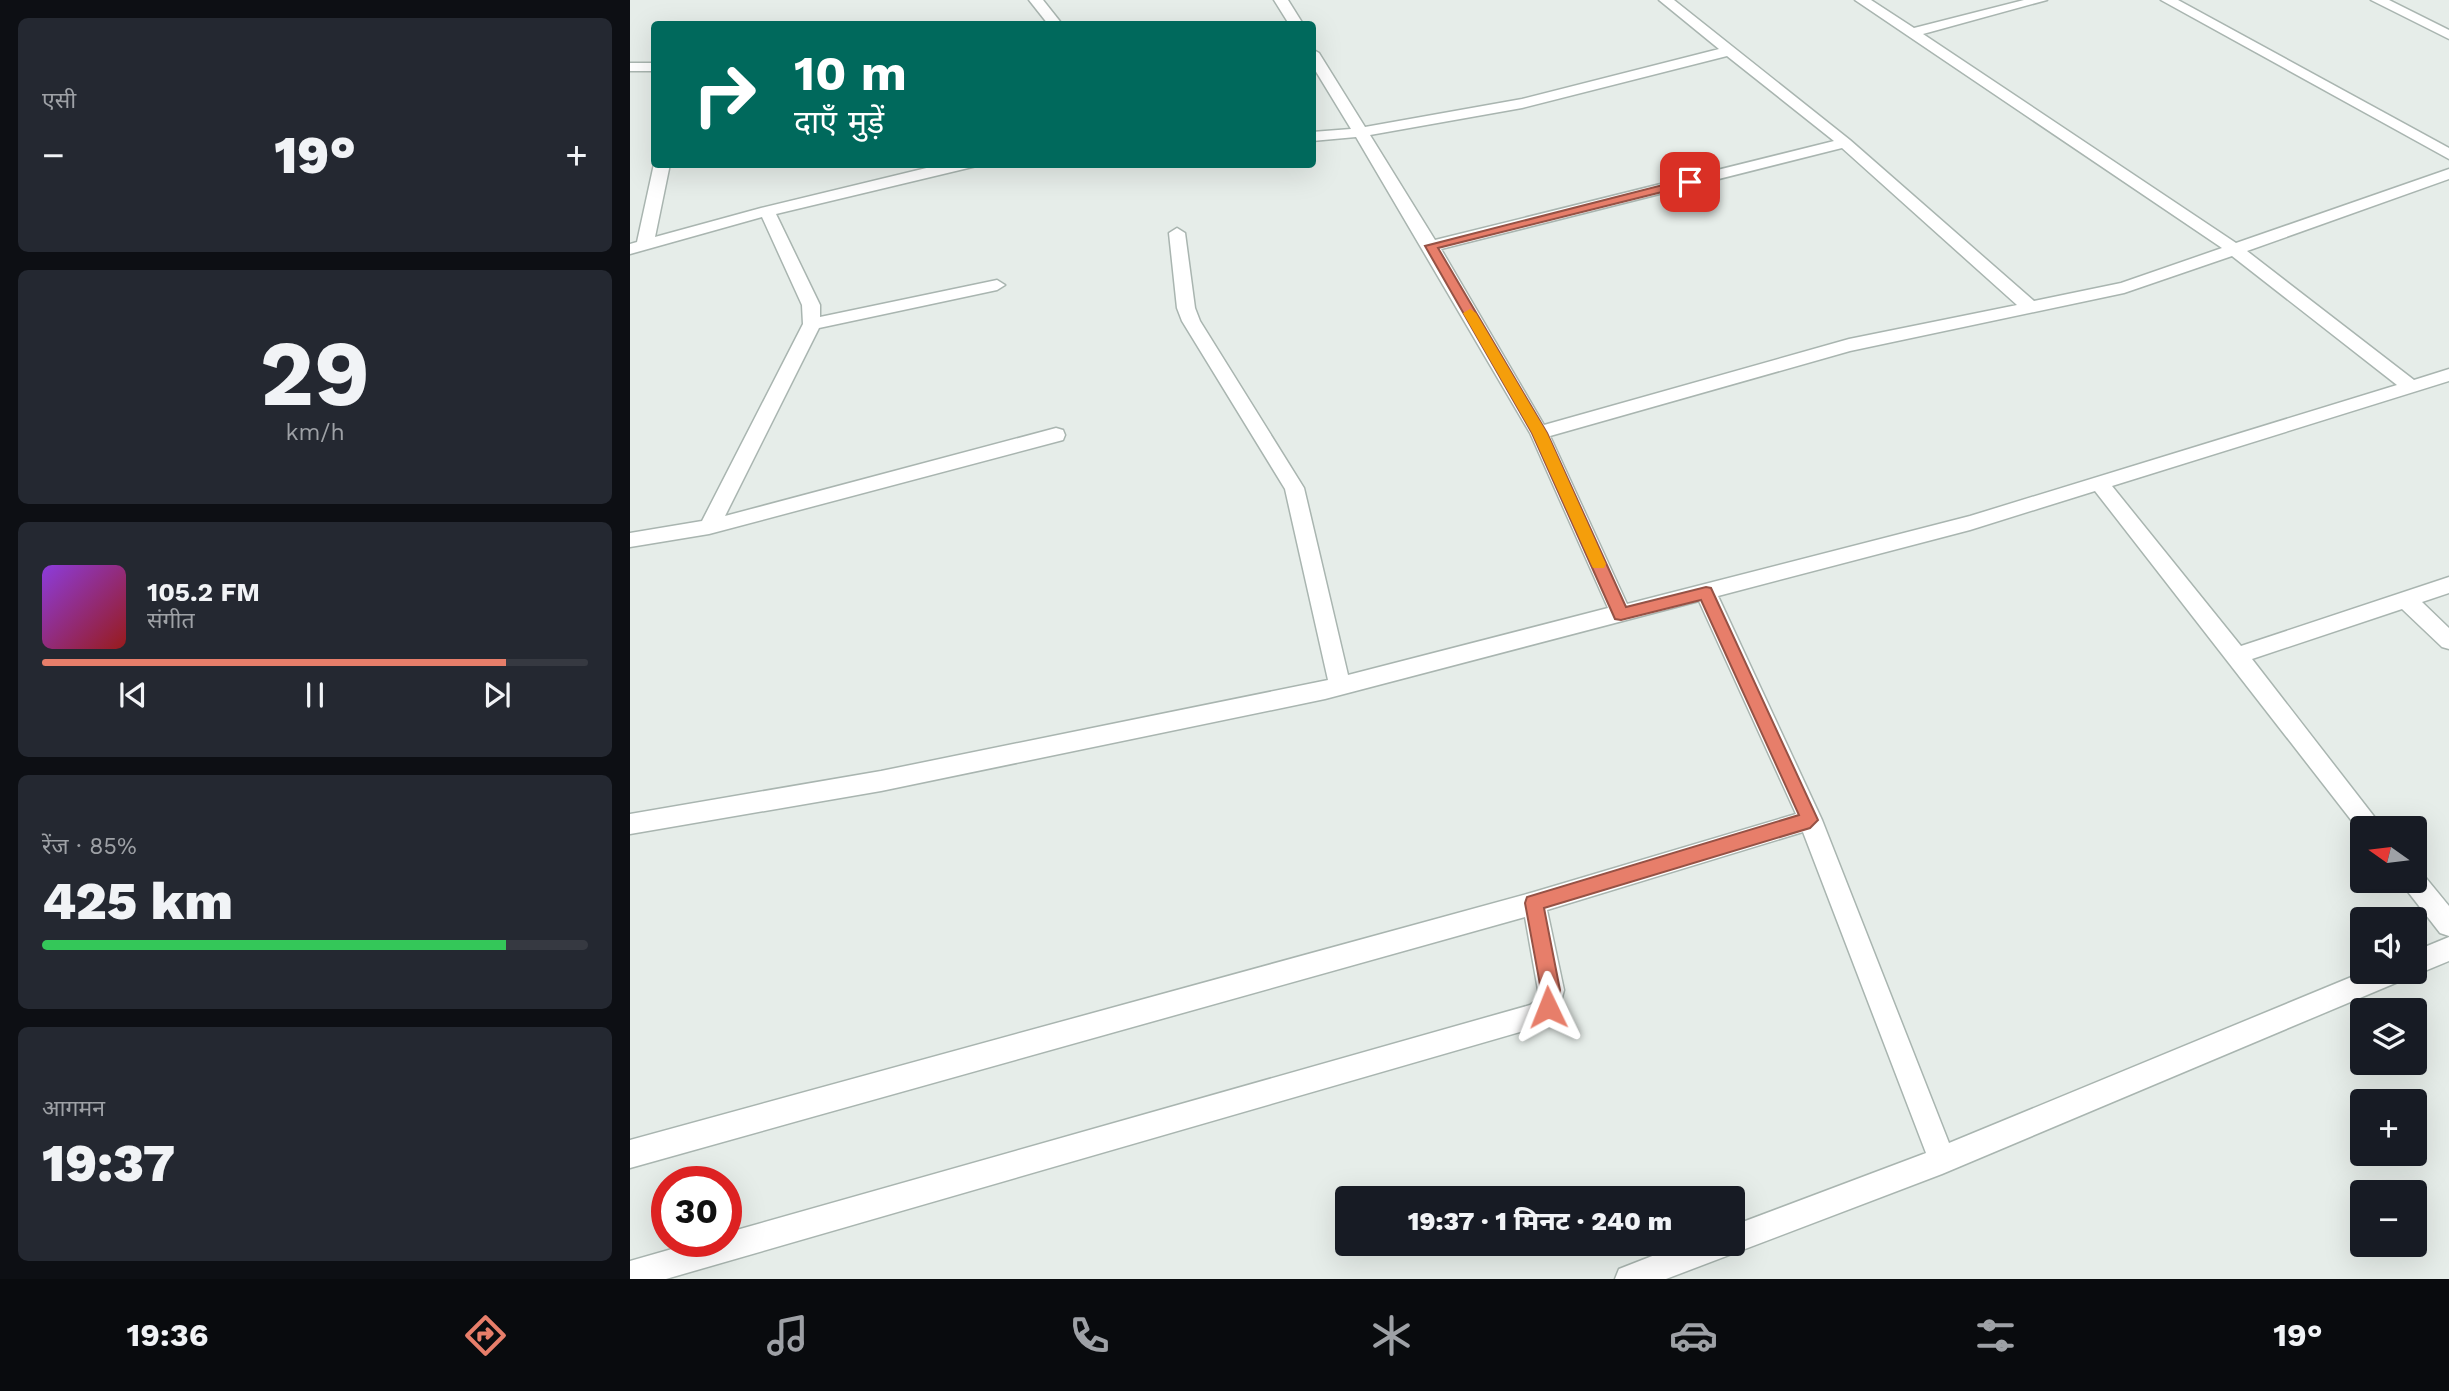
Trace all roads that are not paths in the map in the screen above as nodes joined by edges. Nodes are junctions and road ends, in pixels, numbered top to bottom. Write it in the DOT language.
graph roads {
  1 [pos="1036,0"];
  2 [pos="1281,0"];
  3 [pos="1666,0"];
  4 [pos="1863,0"];
  5 [pos="2040,0"];
  6 [pos="2168,0"];
  7 [pos="2378,0"];
  8 [pos="1053,21"];
  9 [pos="1294,21"];
  10 [pos="1912,33"];
  11 [pos="2449,35"];
  12 [pos="1729,51"];
  13 [pos="1316,60"];
  14 [pos="630,67"];
  15 [pos="651,67"];
  16 [pos="1359,133"];
  17 [pos="1316,137"];
  18 [pos="1845,143"];
  19 [pos="2449,154"];
  20 [pos="661,168"];
  21 [pos="948,168"];
  22 [pos="2449,174"];
  23 [pos="767,211"];
  24 [pos="1177,233"];
  25 [pos="638,246"];
  26 [pos="1431,246"];
  27 [pos="2237,251"];
  28 [pos="997,285"];
  29 [pos="2032,309"];
  30 [pos="811,324"];
  31 [pos="2449,375"];
  32 [pos="2413,388"];
  33 [pos="1539,433"];
  34 [pos="1056,435"];
  35 [pos="2100,484"];
  36 [pos="709,527"];
  37 [pos="630,540"];
  38 [pos="2449,585"];
  39 [pos="1706,593"];
  40 [pos="2407,601"];
  41 [pos="1621,614"];
  42 [pos="2449,641"];
  43 [pos="2236,656"];
  44 [pos="1340,686"];
  45 [pos="2363,816"];
  46 [pos="1810,820"];
  47 [pos="630,824"];
  48 [pos="2423,893"];
  49 [pos="1534,903"];
  50 [pos="2449,925"];
  51 [pos="2449,949"];
  52 [pos="2427,958"];
  53 [pos="2365,984"];
  54 [pos="630,1154"];
  55 [pos="1942,1160"];
  56 [pos="1745,1235"];
  57 [pos="1689,1256"];
  58 [pos="630,1275"];
  59 [pos="1629,1279"];
  1 -- 8 [label="street"];
  2 -- 9 [label="street"];
  3 -- 12 [label="street"];
  4 -- 10 [label="street"];
  5 -- 10 [label="street"];
  6 -- 19 [label="street"];
  7 -- 11 [label="street"];
  10 -- 27 [label="street"];
  12 -- 16 [label="street"];
  12 -- 18 [label="street"];
  13 -- 16 [label="street"];
  14 -- 15 [label="street"];
  16 -- 17 [label="street"];
  16 -- 26 [label="street"];
  18 -- 26 [label="street"];
  18 -- 29 [label="street"];
  20 -- 25 [label="street"];
  21 -- 23 [label="street"];
  22 -- 27 [label="street"];
  23 -- 25 [label="street"];
  23 -- 30 [label="street"];
  24 -- 44 [label="street"];
  26 -- 33 [label="street"];
  27 -- 29 [label="street"];
  27 -- 32 [label="street"];
  28 -- 30 [label="street"];
  29 -- 33 [label="street"];
  30 -- 36 [label="street"];
  31 -- 32 [label="street"];
  32 -- 35 [label="street"];
  33 -- 41 [label="street"];
  34 -- 36 [label="street"];
  35 -- 39 [label="street"];
  35 -- 43 [label="street"];
  36 -- 37 [label="street"];
  38 -- 40 [label="street"];
  39 -- 41 [label="street"];
  39 -- 46 [label="street"];
  40 -- 42 [label="street"];
  40 -- 43 [label="street"];
  41 -- 44 [label="street"];
  43 -- 45 [label="street"];
  44 -- 47 [label="street"];
  46 -- 49 [label="street"];
  46 -- 55 [label="street"];
  48 -- 50 [label="street"];
  49 -- 54 [label="street"];
  49 -- 58 [label="street"];
  51 -- 52 [label="street"];
  53 -- 55 [label="street"];
  55 -- 56 [label="street"];
  57 -- 59 [label="street"];
}
